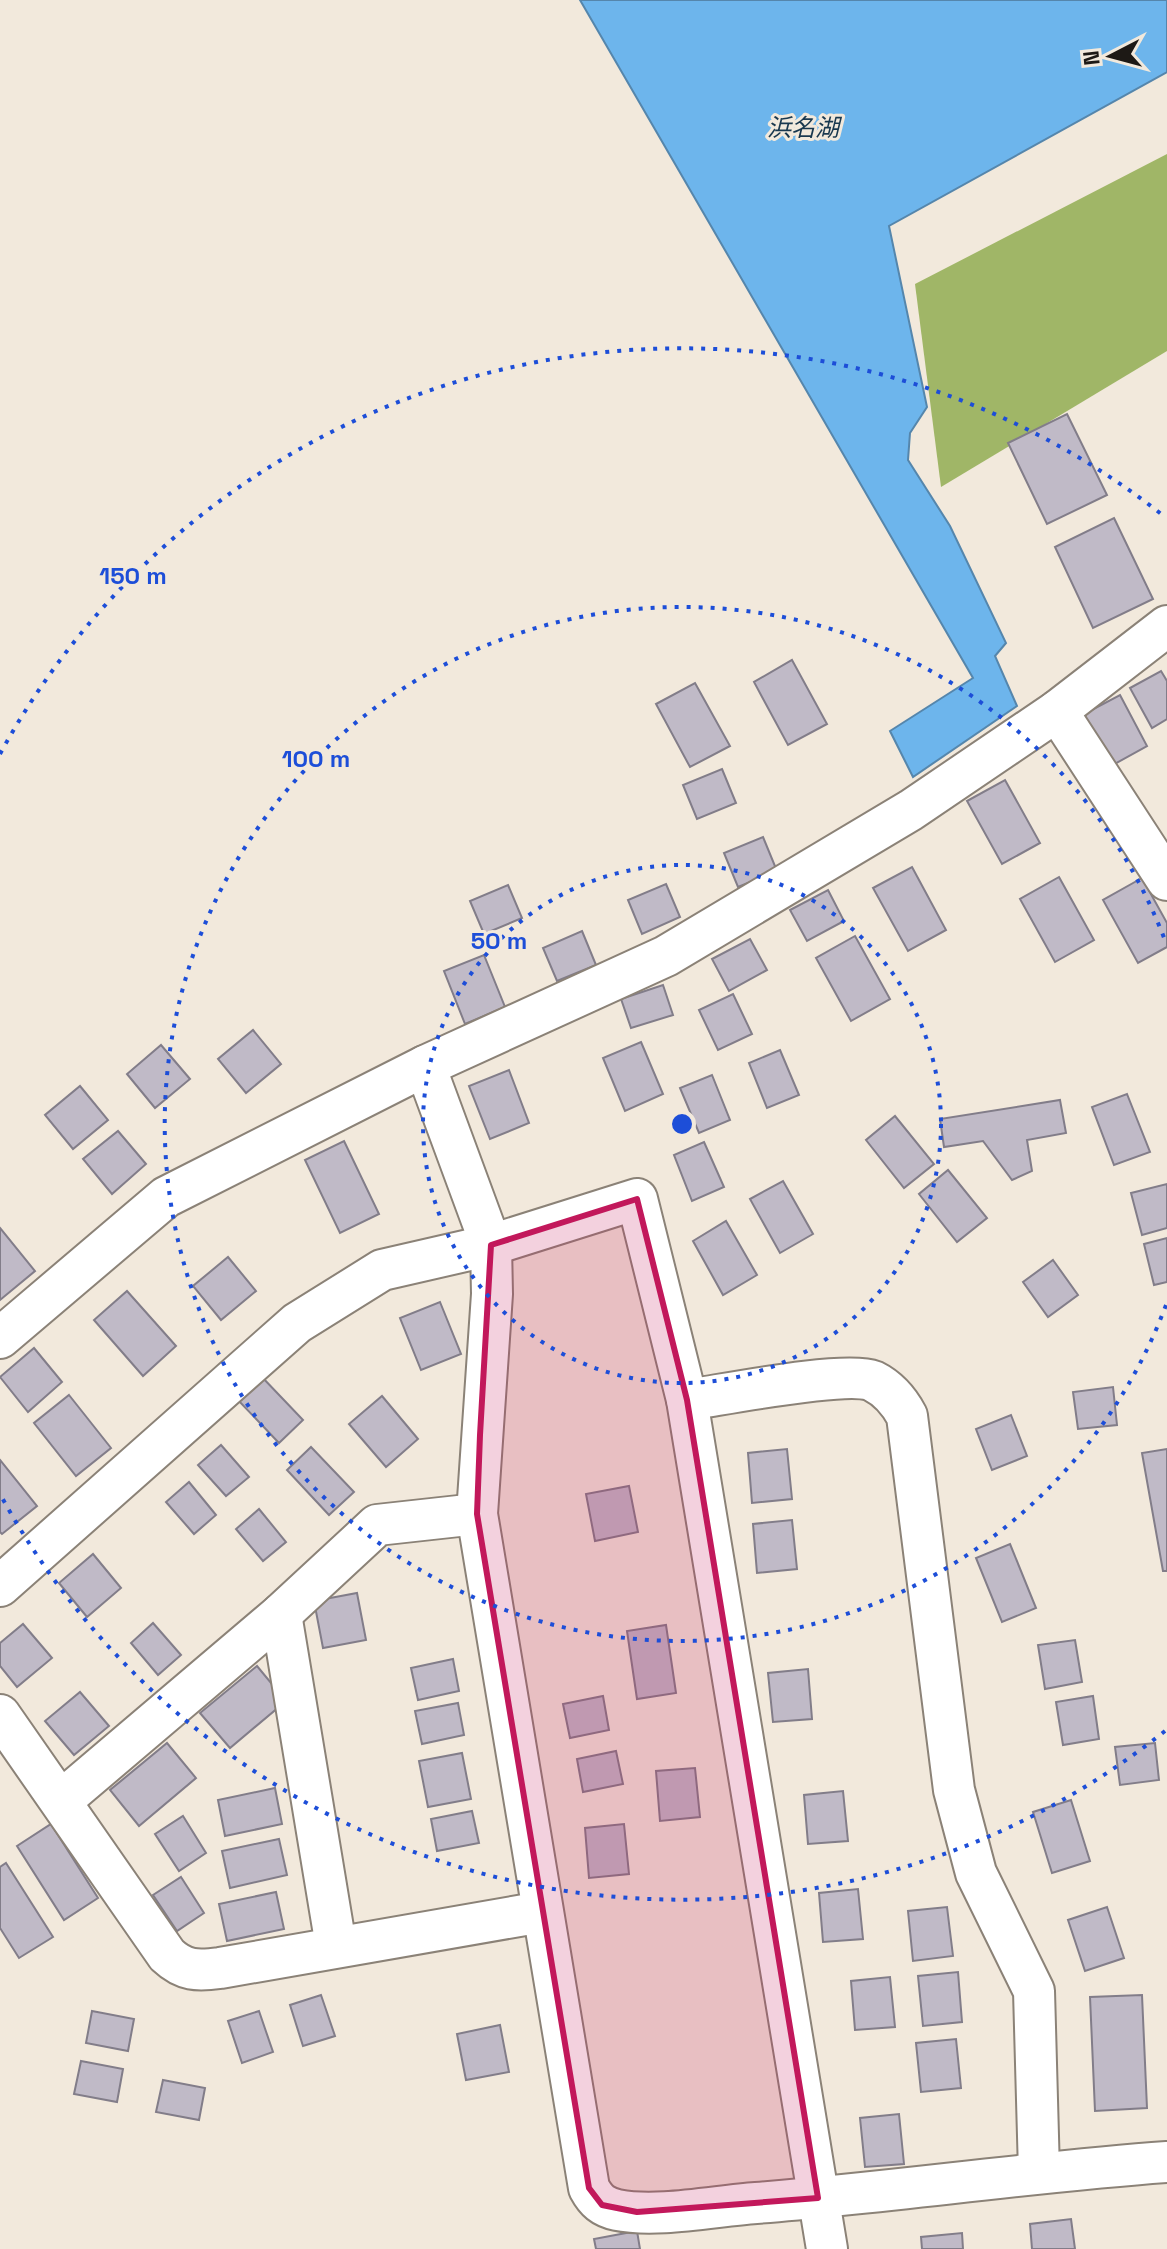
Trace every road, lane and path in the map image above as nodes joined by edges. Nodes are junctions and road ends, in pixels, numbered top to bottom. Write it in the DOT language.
graph roads {
  1 [pos="1167,626"];
  2 [pos="1057,711"];
  3 [pos="1167,880"];
  4 [pos="425,1066"];
  5 [pos="491,1245"];
  6 [pos="0,1338"];
  7 [pos="687,1400"];
  8 [pos="477,1514"];
  9 [pos="0,1586"];
  10 [pos="281,1614"];
  11 [pos="0,1715"];
  12 [pos="62,1800"];
  13 [pos="542,1912"];
  14 [pos="336,1946"];
  15 [pos="1167,2162"];
  16 [pos="1039,2172"];
  17 [pos="818,2198"];
  18 [pos="827,2249"];
  1 -- 2 [label="street"];
  2 -- 3 [label="street"];
  2 -- 4 [label="street"];
  4 -- 5 [label="street"];
  4 -- 6 [label="street"];
  5 -- 7 [label="street"];
  5 -- 8 [label="street"];
  5 -- 9 [label="street"];
  7 -- 16 [label="street"];
  7 -- 17 [label="street"];
  8 -- 10 [label="street"];
  8 -- 13 [label="street"];
  10 -- 12 [label="street"];
  10 -- 14 [label="street"];
  11 -- 12 [label="street"];
  12 -- 14 [label="street"];
  13 -- 14 [label="street"];
  13 -- 17 [label="street"];
  15 -- 16 [label="street"];
  16 -- 17 [label="street"];
  17 -- 18 [label="street"];
}
